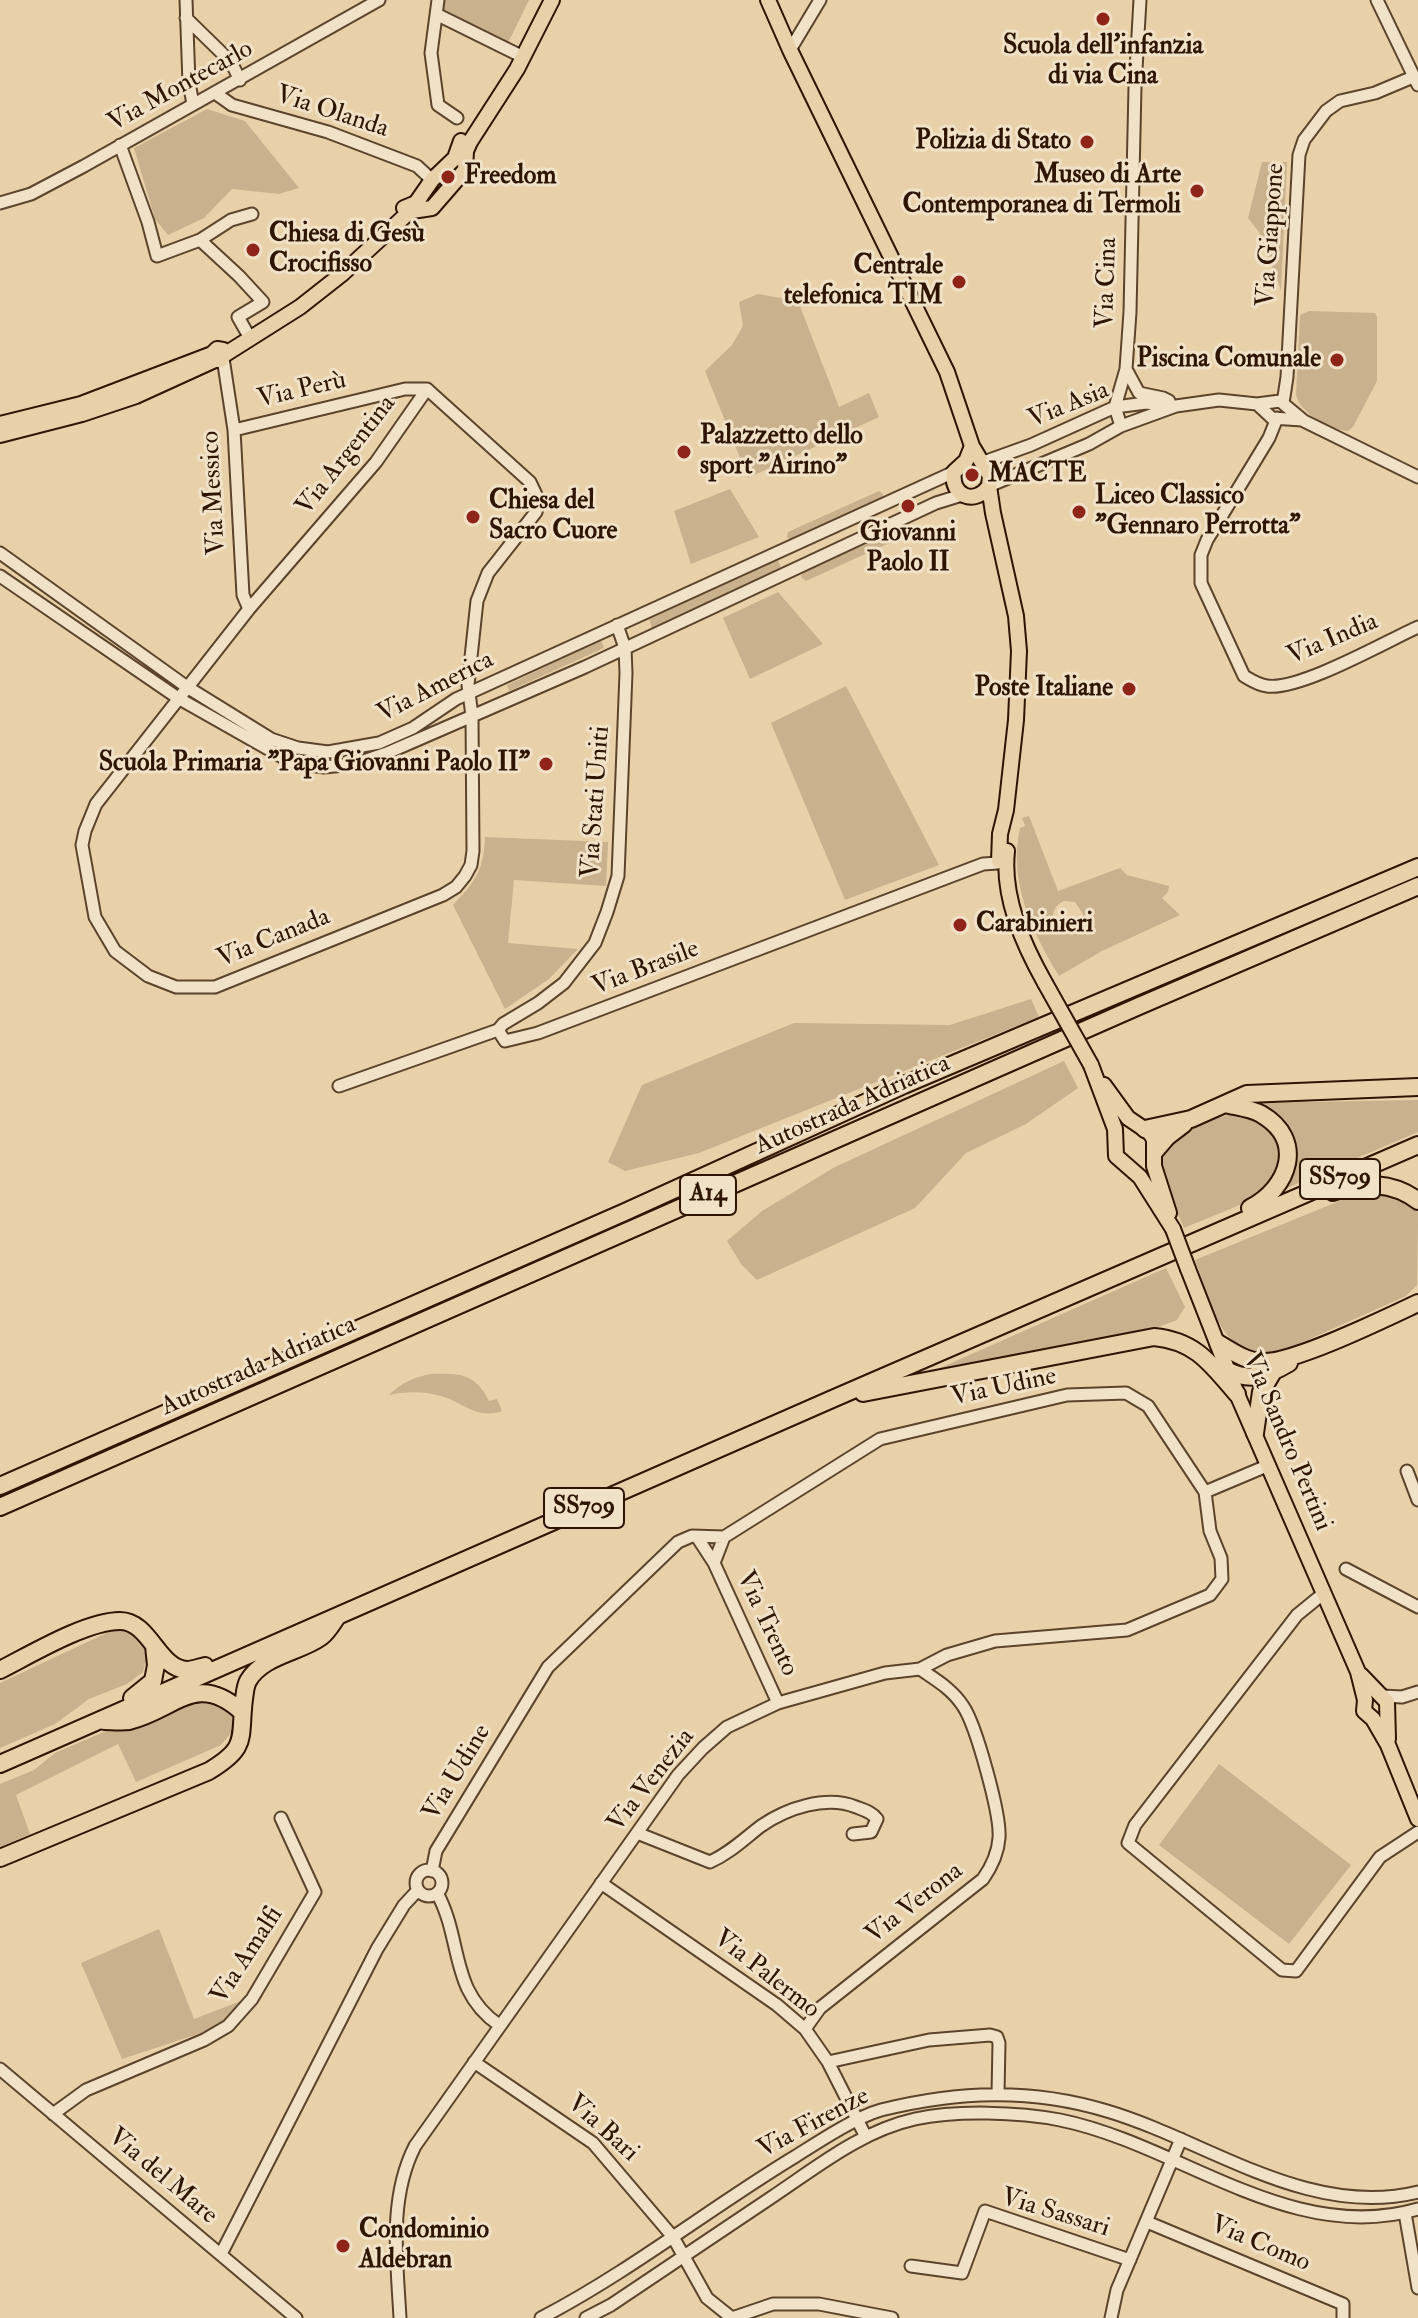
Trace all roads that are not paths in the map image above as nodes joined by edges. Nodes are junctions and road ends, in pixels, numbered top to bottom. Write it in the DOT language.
graph roads {
  1 [pos="186,0"];
  2 [pos="379,0"];
  3 [pos="438,0"];
  4 [pos="543,0"];
  5 [pos="552,0"];
  6 [pos="768,0"];
  7 [pos="820,0"];
  8 [pos="1377,0"];
  9 [pos="1138,2"];
  10 [pos="438,15"];
  11 [pos="186,18"];
  12 [pos="790,50"];
  13 [pos="517,54"];
  14 [pos="240,80"];
  15 [pos="1416,81"];
  16 [pos="215,93"];
  17 [pos="193,104"];
  18 [pos="457,118"];
  19 [pos="120,145"];
  20 [pos="459,160"];
  21 [pos="432,180"];
  22 [pos="0,203"];
  23 [pos="418,207"];
  24 [pos="252,214"];
  25 [pos="200,240"];
  26 [pos="249,336"];
  27 [pos="219,355"];
  28 [pos="1126,369"];
  29 [pos="427,389"];
  30 [pos="1279,402"];
  31 [pos="1257,404"];
  32 [pos="1176,406"];
  33 [pos="1115,407"];
  34 [pos="1274,417"];
  35 [pos="1304,421"];
  36 [pos="0,424"];
  37 [pos="1121,426"];
  38 [pos="234,430"];
  39 [pos="0,435"];
  40 [pos="967,465"];
  41 [pos="1418,477"];
  42 [pos="976,493"];
  43 [pos="895,501"];
  44 [pos="905,518"];
  45 [pos="784,551"];
  46 [pos="0,553"];
  47 [pos="792,571"];
  48 [pos="0,576"];
  49 [pos="249,609"];
  50 [pos="617,625"];
  51 [pos="1418,627"];
  52 [pos="625,648"];
  53 [pos="187,687"];
  54 [pos="178,698"];
  55 [pos="471,704"];
  56 [pos="1001,865"];
  57 [pos="1418,867"];
  58 [pos="1418,886"];
  59 [pos="498,1030"];
  60 [pos="1092,1067"];
  61 [pos="339,1086"];
  62 [pos="1418,1087"];
  63 [pos="1225,1104"];
  64 [pos="1191,1119"];
  65 [pos="1142,1128"];
  66 [pos="1115,1143"];
  67 [pos="1418,1145"];
  68 [pos="1154,1154"];
  69 [pos="1132,1168"];
  70 [pos="1418,1201"];
  71 [pos="1263,1213"];
  72 [pos="1173,1229"];
  73 [pos="1217,1233"];
  74 [pos="1418,1296"];
  75 [pos="1418,1303"];
  76 [pos="1398,1313"];
  77 [pos="1218,1343"];
  78 [pos="1306,1351"];
  79 [pos="1228,1371"];
  80 [pos="1273,1372"];
  81 [pos="1237,1394"];
  82 [pos="830,1400"];
  83 [pos="1255,1433"];
  84 [pos="1269,1465"];
  85 [pos="1407,1471"];
  86 [pos="0,1486"];
  87 [pos="1205,1492"];
  88 [pos="1418,1500"];
  89 [pos="0,1507"];
  90 [pos="697,1537"];
  91 [pos="724,1537"];
  92 [pos="714,1563"];
  93 [pos="1346,1569"];
  94 [pos="1324,1593"];
  95 [pos="1418,1607"];
  96 [pos="338,1616"];
  97 [pos="154,1646"];
  98 [pos="260,1651"];
  99 [pos="920,1669"];
  100 [pos="0,1670"];
  101 [pos="1418,1692"];
  102 [pos="778,1703"];
  103 [pos="1379,1705"];
  104 [pos="242,1712"];
  105 [pos="97,1720"];
  106 [pos="0,1764"];
  107 [pos="281,1818"];
  108 [pos="1418,1819"];
  109 [pos="1418,1832"];
  110 [pos="637,1833"];
  111 [pos="853,1834"];
  112 [pos="0,1858"];
  113 [pos="432,1871"];
  114 [pos="601,1883"];
  115 [pos="418,1890"];
  116 [pos="437,1893"];
  117 [pos="499,2025"];
  118 [pos="805,2029"];
  119 [pos="474,2062"];
  120 [pos="828,2062"];
  121 [pos="0,2069"];
  122 [pos="998,2094"];
  123 [pos="53,2114"];
  124 [pos="859,2121"];
  125 [pos="866,2137"];
  126 [pos="1181,2139"];
  127 [pos="1173,2161"];
  128 [pos="1418,2192"];
  129 [pos="1418,2209"];
  130 [pos="1405,2213"];
  131 [pos="1147,2222"];
  132 [pos="1413,2228"];
  133 [pos="673,2237"];
  134 [pos="683,2253"];
  135 [pos="221,2254"];
  136 [pos="1130,2260"];
  137 [pos="911,2266"];
  138 [pos="1418,2288"];
  139 [pos="296,2318"];
  140 [pos="400,2318"];
  141 [pos="541,2318"];
  142 [pos="586,2318"];
  143 [pos="892,2318"];
  144 [pos="1111,2318"];
  145 [pos="1343,2318"];
  1 -- 11 [label="street"];
  2 -- 14 [label="street, Via Montecarlo"];
  3 -- 10 [label="street"];
  4 -- 13 [label="main road"];
  5 -- 20 [label="main road"];
  6 -- 12 [label="main road"];
  7 -- 12 [label="street"];
  8 -- 15 [label="street"];
  9 -- 28 [label="street, Via Cina"];
  10 -- 13 [label="street"];
  10 -- 18 [label="street"];
  11 -- 14 [label="street"];
  11 -- 17 [label="street"];
  12 -- 40 [label="main road"];
  13 -- 20 [label="main road"];
  14 -- 16 [label="street, Via Montecarlo"];
  15 -- 30 [label="street, Via Giappone"];
  16 -- 17 [label="street, Via Montecarlo"];
  16 -- 21 [label="street, Via Olanda"];
  17 -- 19 [label="street, Via Montecarlo"];
  19 -- 22 [label="street, Via Montecarlo"];
  19 -- 25 [label="street"];
  20 -- 21 [label="main road"];
  20 -- 23 [label="main road"];
  21 -- 23 [label="main road"];
  23 -- 26 [label="main road"];
  24 -- 25 [label="street"];
  25 -- 26 [label="street"];
  26 -- 27 [label="main road"];
  27 -- 36 [label="main road"];
  27 -- 38 [label="street, Via Messico"];
  27 -- 39 [label="main road"];
  28 -- 32 [label="street"];
  28 -- 33 [label="street, Via Cina"];
  29 -- 38 [label="street, Via Perù"];
  29 -- 49 [label="street, Via Argentina"];
  29 -- 55 [label="street, Via Argentina"];
  30 -- 31 [label="street, Via Asia"];
  30 -- 34 [label="street"];
  30 -- 35 [label="street"];
  31 -- 32 [label="street, Via Asia"];
  31 -- 34 [label="street"];
  32 -- 33 [label="street, Via Asia"];
  32 -- 37 [label="street, Via Asia"];
  33 -- 37 [label="street"];
  33 -- 40 [label="street, Via Asia"];
  34 -- 35 [label="street"];
  34 -- 51 [label="street, Via India"];
  35 -- 41 [label="street"];
  37 -- 42 [label="street, Via Asia"];
  38 -- 49 [label="street, Via Messico"];
  40 -- 42 [label="main road"];
  40 -- 42 [label="main road"];
  40 -- 43 [label="street, Via America"];
  42 -- 44 [label="street, Via America"];
  42 -- 56 [label="main road"];
  43 -- 44 [label="street"];
  43 -- 45 [label="street, Via America"];
  44 -- 47 [label="street, Via America"];
  45 -- 47 [label="street"];
  45 -- 50 [label="street, Via America"];
  46 -- 53 [label="street, Via America"];
  47 -- 52 [label="street, Via America"];
  48 -- 54 [label="street, Via America"];
  49 -- 53 [label="street, Via Argentina"];
  50 -- 52 [label="street, Via Stati Uniti"];
  50 -- 55 [label="street, Via America"];
  52 -- 55 [label="street, Via America"];
  52 -- 59 [label="street, Via Stati Uniti"];
  53 -- 54 [label="street, Via Argentina"];
  53 -- 55 [label="street, Via America"];
  54 -- 55 [label="street, Via America"];
  54 -- 55 [label="street, Via Canada"];
  56 -- 59 [label="street, Via Brasile"];
  56 -- 60 [label="main road, Via Sandro Pertini, bridge"];
  57 -- 86 [label="highway, Autostrada Adriatica / A14"];
  58 -- 89 [label="highway, Autostrada Adriatica / A14"];
  59 -- 61 [label="street, Via Brasile"];
  60 -- 65 [label="main road, Via Sandro Pertini"];
  60 -- 66 [label="main road, Via Sandro Pertini"];
  62 -- 63 [label="highway"];
  63 -- 64 [label="highway"];
  63 -- 73 [label="highway"];
  64 -- 65 [label="highway"];
  64 -- 68 [label="highway"];
  65 -- 66 [label="main road"];
  65 -- 68 [label="main road, Via Sandro Pertini"];
  66 -- 69 [label="main road, Via Sandro Pertini"];
  67 -- 71 [label="highway, SS709"];
  68 -- 69 [label="main road"];
  68 -- 72 [label="main road, Via Sandro Pertini"];
  69 -- 72 [label="main road, Via Sandro Pertini"];
  70 -- 71 [label="highway"];
  71 -- 73 [label="highway, SS709"];
  72 -- 77 [label="main road, Via Sandro Pertini, bridge"];
  73 -- 82 [label="highway, SS709"];
  74 -- 76 [label="highway"];
  75 -- 76 [label="highway"];
  76 -- 78 [label="highway"];
  77 -- 78 [label="highway"];
  77 -- 79 [label="main road, Via Sandro Pertini"];
  78 -- 80 [label="highway"];
  79 -- 80 [label="highway"];
  79 -- 81 [label="main road, Via Sandro Pertini"];
  80 -- 83 [label="highway"];
  81 -- 82 [label="highway"];
  81 -- 83 [label="main road, Via Sandro Pertini"];
  82 -- 96 [label="highway, SS709"];
  83 -- 84 [label="main road, Via Sandro Pertini"];
  84 -- 87 [label="street"];
  84 -- 94 [label="main road, Via Sandro Pertini"];
  85 -- 88 [label="street"];
  87 -- 91 [label="street, Via Udine"];
  87 -- 99 [label="street, Via Venezia"];
  90 -- 91 [label="street, Via Udine"];
  90 -- 92 [label="street"];
  90 -- 113 [label="street, Via Udine"];
  91 -- 92 [label="street"];
  92 -- 102 [label="street, Via Trento"];
  93 -- 95 [label="street"];
  94 -- 103 [label="main road, Via Sandro Pertini"];
  94 -- 109 [label="street"];
  96 -- 98 [label="highway, SS709"];
  96 -- 104 [label="highway"];
  97 -- 98 [label="highway"];
  97 -- 100 [label="highway"];
  97 -- 105 [label="highway"];
  98 -- 105 [label="highway, SS709"];
  99 -- 102 [label="street, Via Venezia"];
  99 -- 118 [label="street, Via Verona"];
  101 -- 103 [label="street"];
  102 -- 110 [label="street, Via Venezia"];
  103 -- 108 [label="main road"];
  104 -- 105 [label="highway"];
  104 -- 112 [label="highway"];
  105 -- 106 [label="highway, SS709"];
  107 -- 123 [label="street, Via Amalfi"];
  110 -- 111 [label="street"];
  110 -- 114 [label="street, Via Venezia"];
  113 -- 115 [label="street, Via Udine"];
  113 -- 116 [label="street"];
  114 -- 117 [label="street, Via Venezia"];
  114 -- 118 [label="street, Via Palermo"];
  115 -- 116 [label="street"];
  115 -- 135 [label="street, Via Udine"];
  116 -- 117 [label="street"];
  117 -- 119 [label="street, Via Venezia"];
  118 -- 120 [label="street, Via Palermo"];
  119 -- 133 [label="street, Via Bari"];
  119 -- 140 [label="street, Via Venezia"];
  120 -- 122 [label="street"];
  120 -- 124 [label="street, Via Palermo"];
  121 -- 123 [label="street, Via del Mare"];
  122 -- 124 [label="street, Via Firenze"];
  122 -- 126 [label="street, Via Firenze"];
  123 -- 135 [label="street, Via del Mare"];
  124 -- 125 [label="street, Via Palermo"];
  124 -- 133 [label="street, Via Firenze"];
  125 -- 127 [label="street, Via Firenze"];
  125 -- 134 [label="street, Via Firenze"];
  126 -- 127 [label="street"];
  126 -- 128 [label="street, Via Firenze"];
  127 -- 130 [label="street, Via Firenze"];
  127 -- 131 [label="street"];
  129 -- 130 [label="street, Via Firenze"];
  130 -- 132 [label="street"];
  131 -- 136 [label="street"];
  131 -- 145 [label="street, Via Como"];
  132 -- 138 [label="street"];
  133 -- 134 [label="street, Via Bari"];
  133 -- 141 [label="street, Via Firenze"];
  134 -- 142 [label="street, Via Firenze"];
  134 -- 143 [label="street, Via Bari"];
  135 -- 139 [label="street, Via del Mare"];
  136 -- 137 [label="street, Via Sassari"];
  136 -- 144 [label="street"];
}
